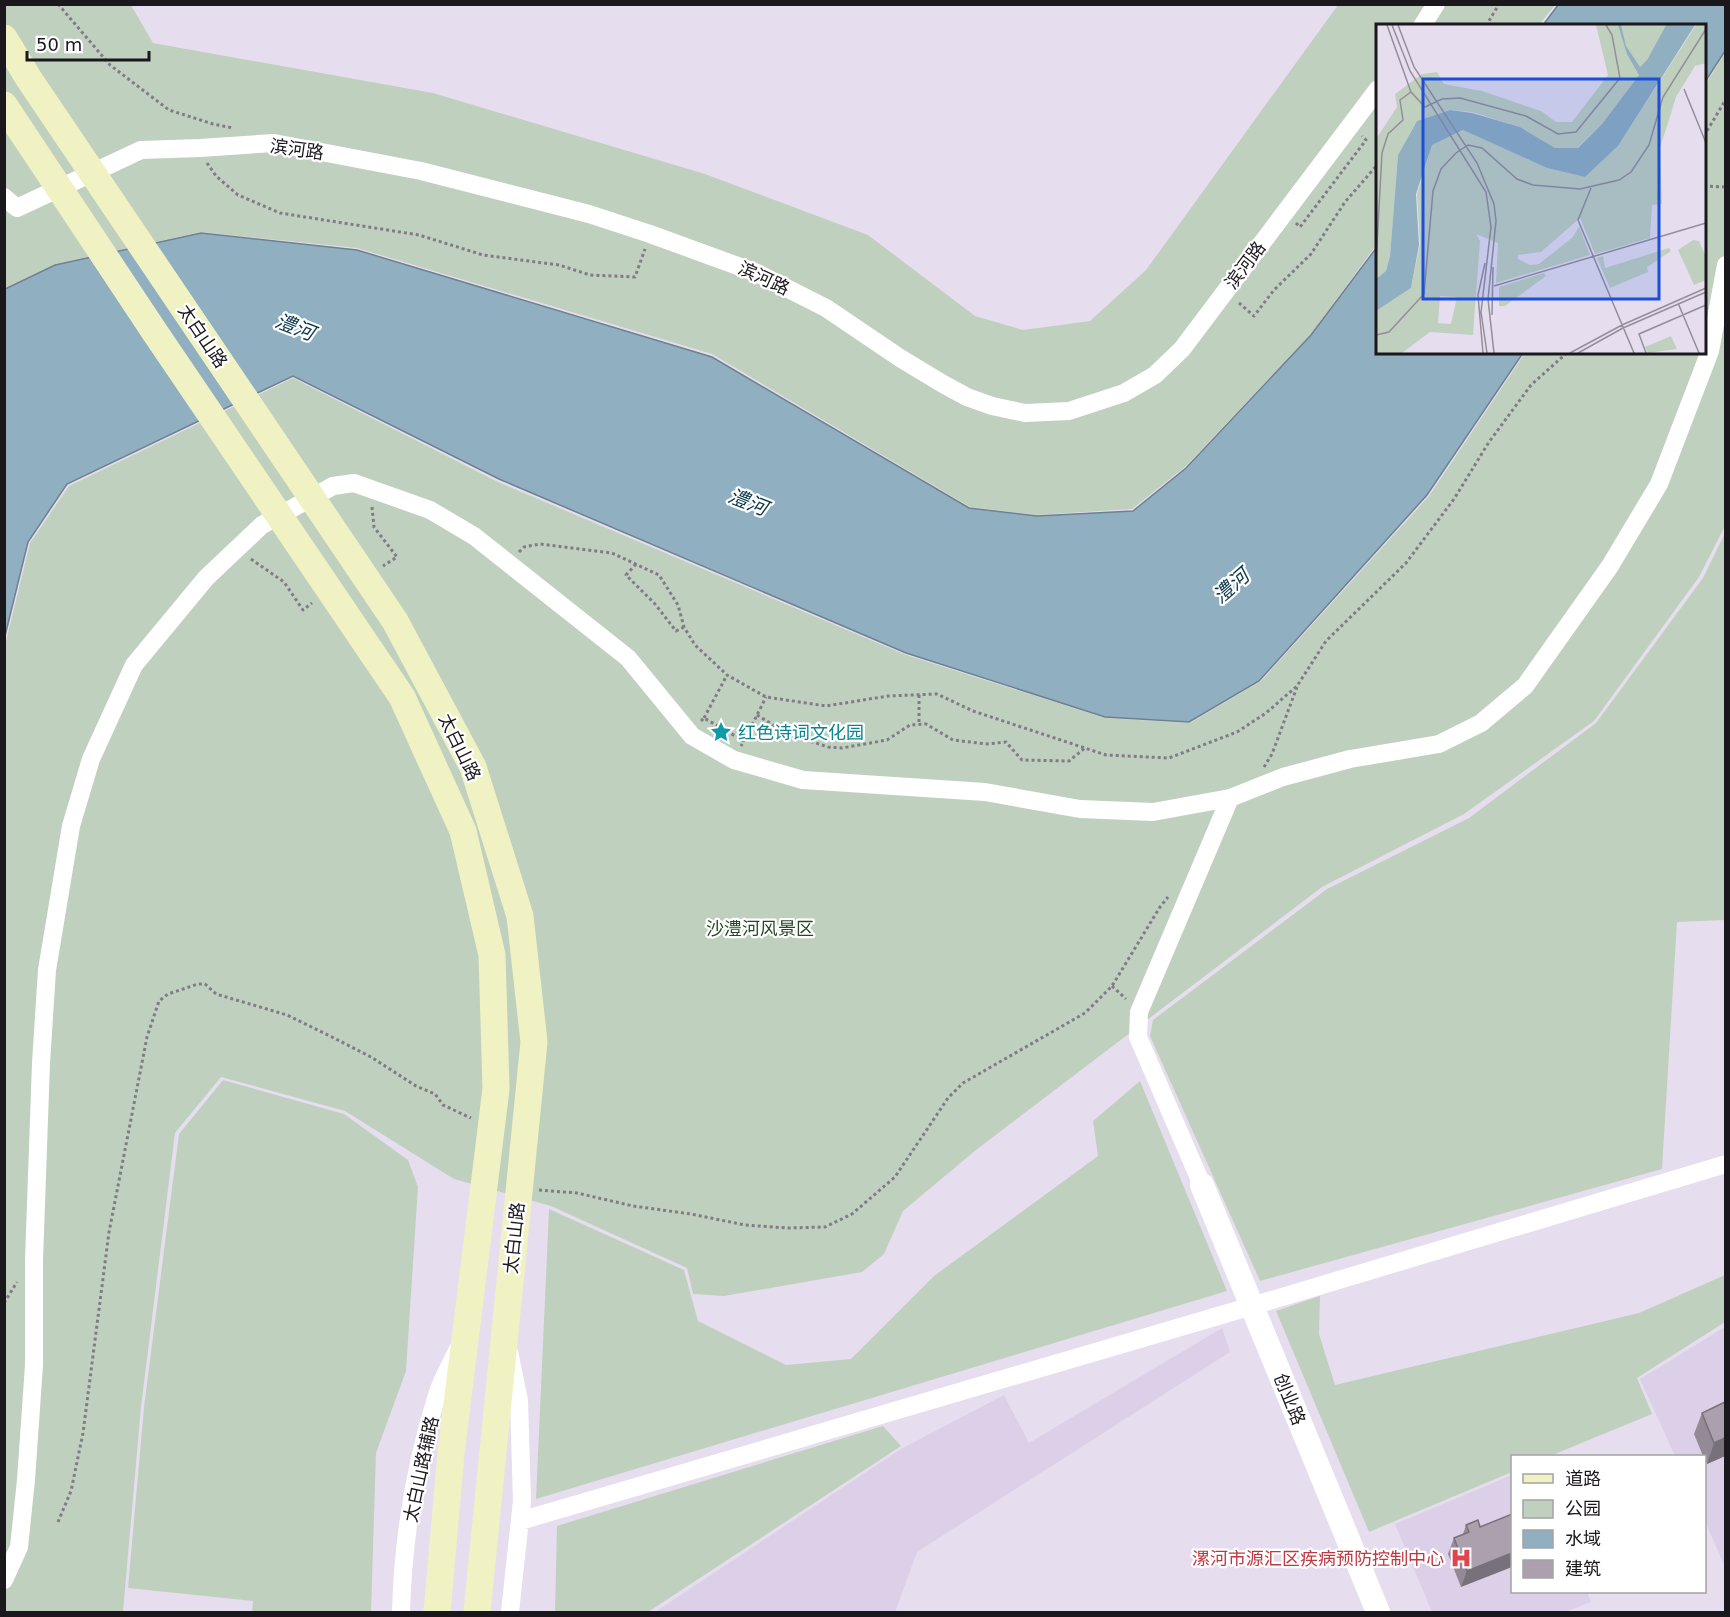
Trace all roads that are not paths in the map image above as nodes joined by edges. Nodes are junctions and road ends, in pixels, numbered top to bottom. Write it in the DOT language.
graph roads {
  1 [pos="1436,4"];
  2 [pos="1423,24"];
  3 [pos="4,38"];
  4 [pos="1376,90"];
  5 [pos="4,105"];
  6 [pos="4,197"];
  7 [pos="1725,265"];
  8 [pos="1230,798"];
  9 [pos="1725,1164"];
  10 [pos="1202,1185"];
  11 [pos="1252,1306"];
  12 [pos="466,1331"];
  13 [pos="505,1331"];
  14 [pos="520,1521"];
  15 [pos="4,1580"];
  16 [pos="401,1612"];
  17 [pos="437,1612"];
  18 [pos="477,1612"];
  19 [pos="510,1612"];
  20 [pos="1378,1612"];
  1 -- 2 [label="street"];
  3 -- 13 [label="main road, 太白山路"];
  4 -- 6 [label="street, 滨河路"];
  5 -- 12 [label="main road, 太白山路"];
  7 -- 8 [label="street"];
  8 -- 10 [label="street"];
  8 -- 15 [label="street"];
  9 -- 11 [label="street"];
  10 -- 11 [label="street, 创业路"];
  11 -- 14 [label="street"];
  11 -- 20 [label="street, 创业路"];
  12 -- 16 [label="street, 太白山路辅路"];
  12 -- 17 [label="main road, 太白山路"];
  13 -- 14 [label="street"];
  13 -- 18 [label="main road, 太白山路"];
  14 -- 19 [label="street"];
}
